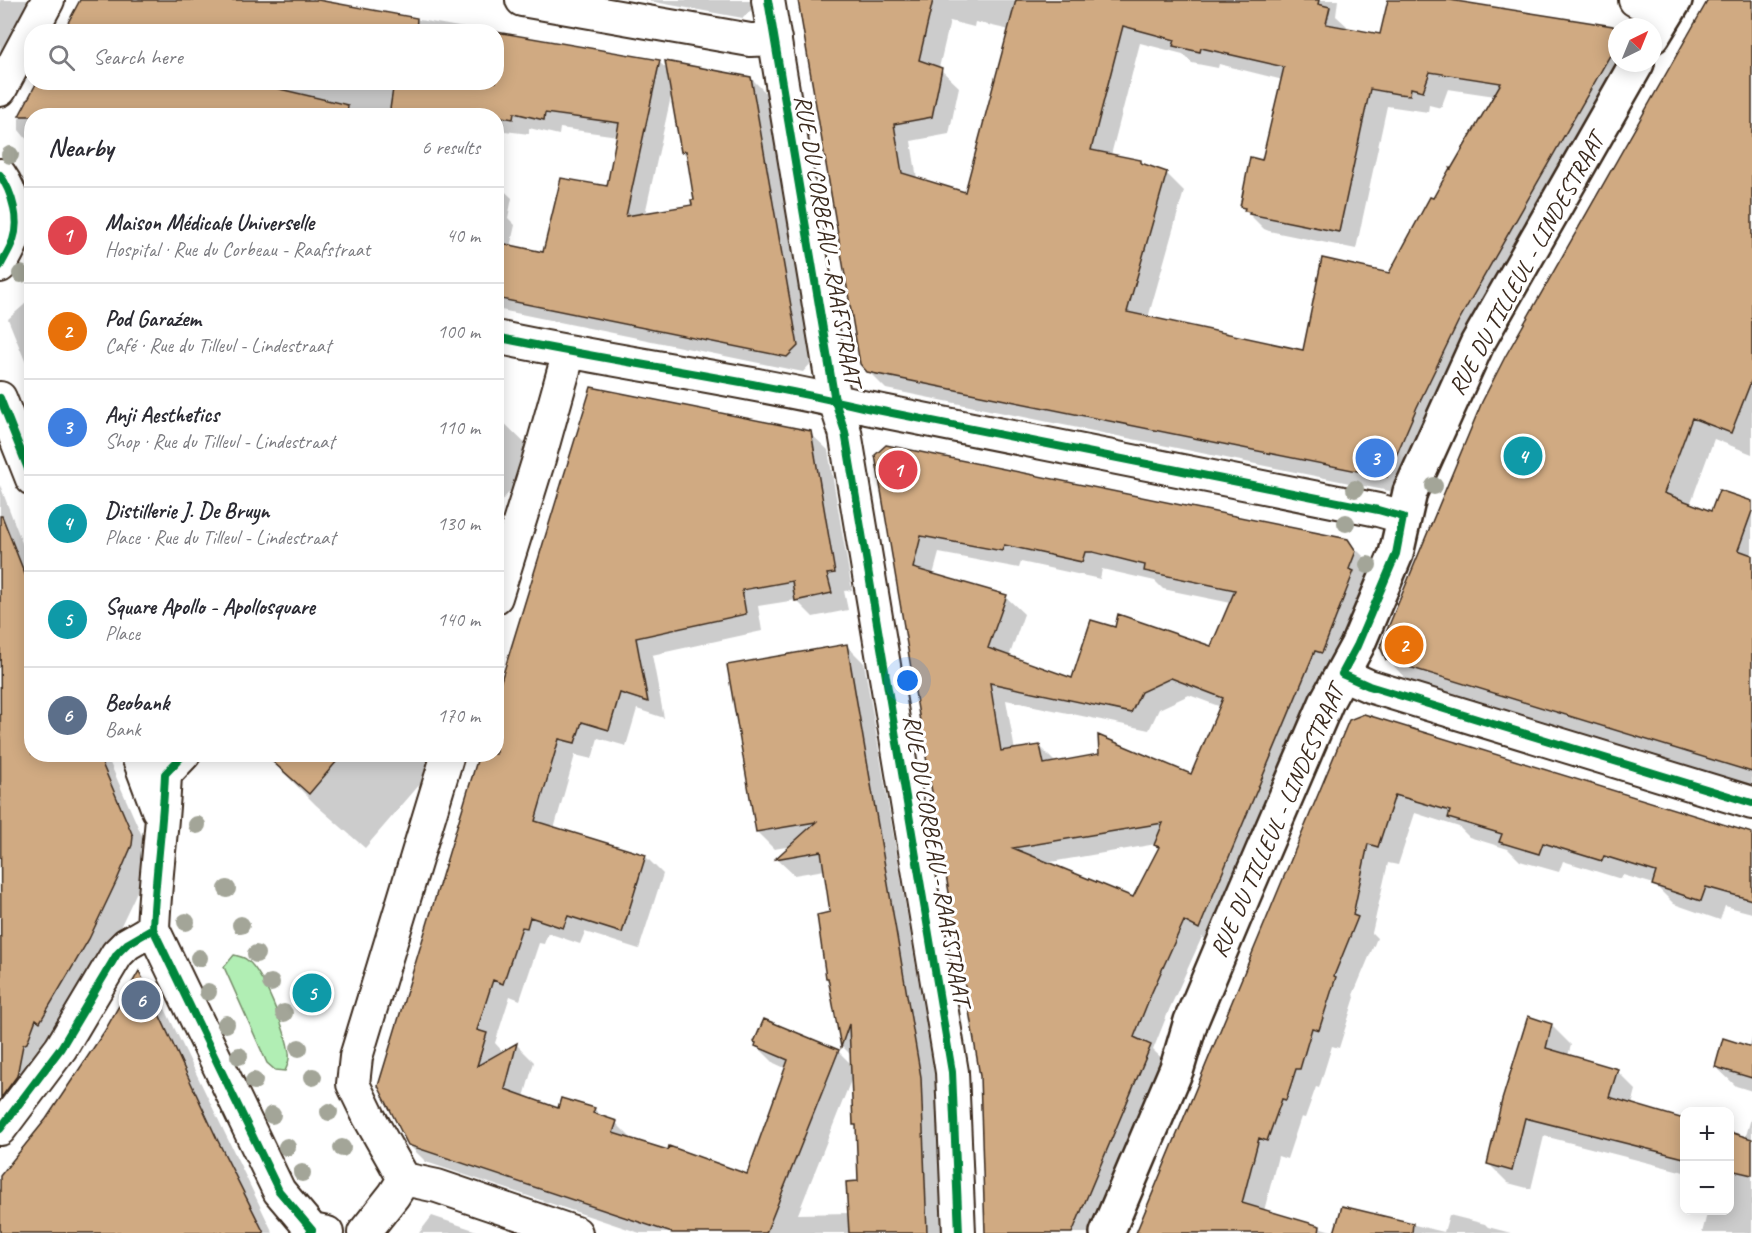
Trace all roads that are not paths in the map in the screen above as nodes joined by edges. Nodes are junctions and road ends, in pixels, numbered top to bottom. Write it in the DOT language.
graph roads {
  1 [pos="48,0"];
  2 [pos="522,0"];
  3 [pos="768,0"];
  4 [pos="1635,0"];
  5 [pos="1664,17"];
  6 [pos="35,24"];
  7 [pos="775,39"];
  8 [pos="24,45"];
  9 [pos="1632,72"];
  10 [pos="0,90"];
  11 [pos="0,175"];
  12 [pos="23,240"];
  13 [pos="0,266"];
  14 [pos="504,339"];
  15 [pos="568,352"];
  16 [pos="0,398"];
  17 [pos="835,401"];
  18 [pos="24,459"];
  19 [pos="1403,517"];
  20 [pos="504,571"];
  21 [pos="1342,674"];
  22 [pos="140,762"];
  23 [pos="176,762"];
  24 [pos="446,762"];
  25 [pos="1752,802"];
  26 [pos="163,824"];
  27 [pos="153,929"];
  28 [pos="0,1129"];
  29 [pos="404,1179"];
  30 [pos="316,1232"];
  31 [pos="364,1233"];
  32 [pos="576,1233"];
  33 [pos="959,1233"];
  34 [pos="1107,1233"];
  1 -- 6 [label="street"];
  2 -- 7 [label="street"];
  3 -- 7 [label="street, RUE DU CORBEAU - RAAFSTRAAT"];
  4 -- 5 [label="street"];
  7 -- 17 [label="street, RUE DU CORBEAU - RAAFSTRAAT"];
  8 -- 10 [label="street"];
  9 -- 19 [label="street, RUE DU TILLEUL - LINDESTRAAT"];
  11 -- 12 [label="street"];
  12 -- 13 [label="street"];
  14 -- 15 [label="street"];
  15 -- 17 [label="street"];
  15 -- 20 [label="street"];
  16 -- 18 [label="street"];
  17 -- 19 [label="street"];
  17 -- 33 [label="street, RUE DU CORBEAU - RAAFSTRAAT"];
  19 -- 21 [label="street, RUE DU TILLEUL - LINDESTRAAT"];
  21 -- 25 [label="street"];
  21 -- 34 [label="street, RUE DU TILLEUL - LINDESTRAAT"];
  22 -- 26 [label="street"];
  23 -- 26 [label="street"];
  24 -- 29 [label="street"];
  26 -- 27 [label="street"];
  27 -- 28 [label="street"];
  27 -- 30 [label="street"];
  29 -- 31 [label="street"];
  29 -- 32 [label="street"];
}
